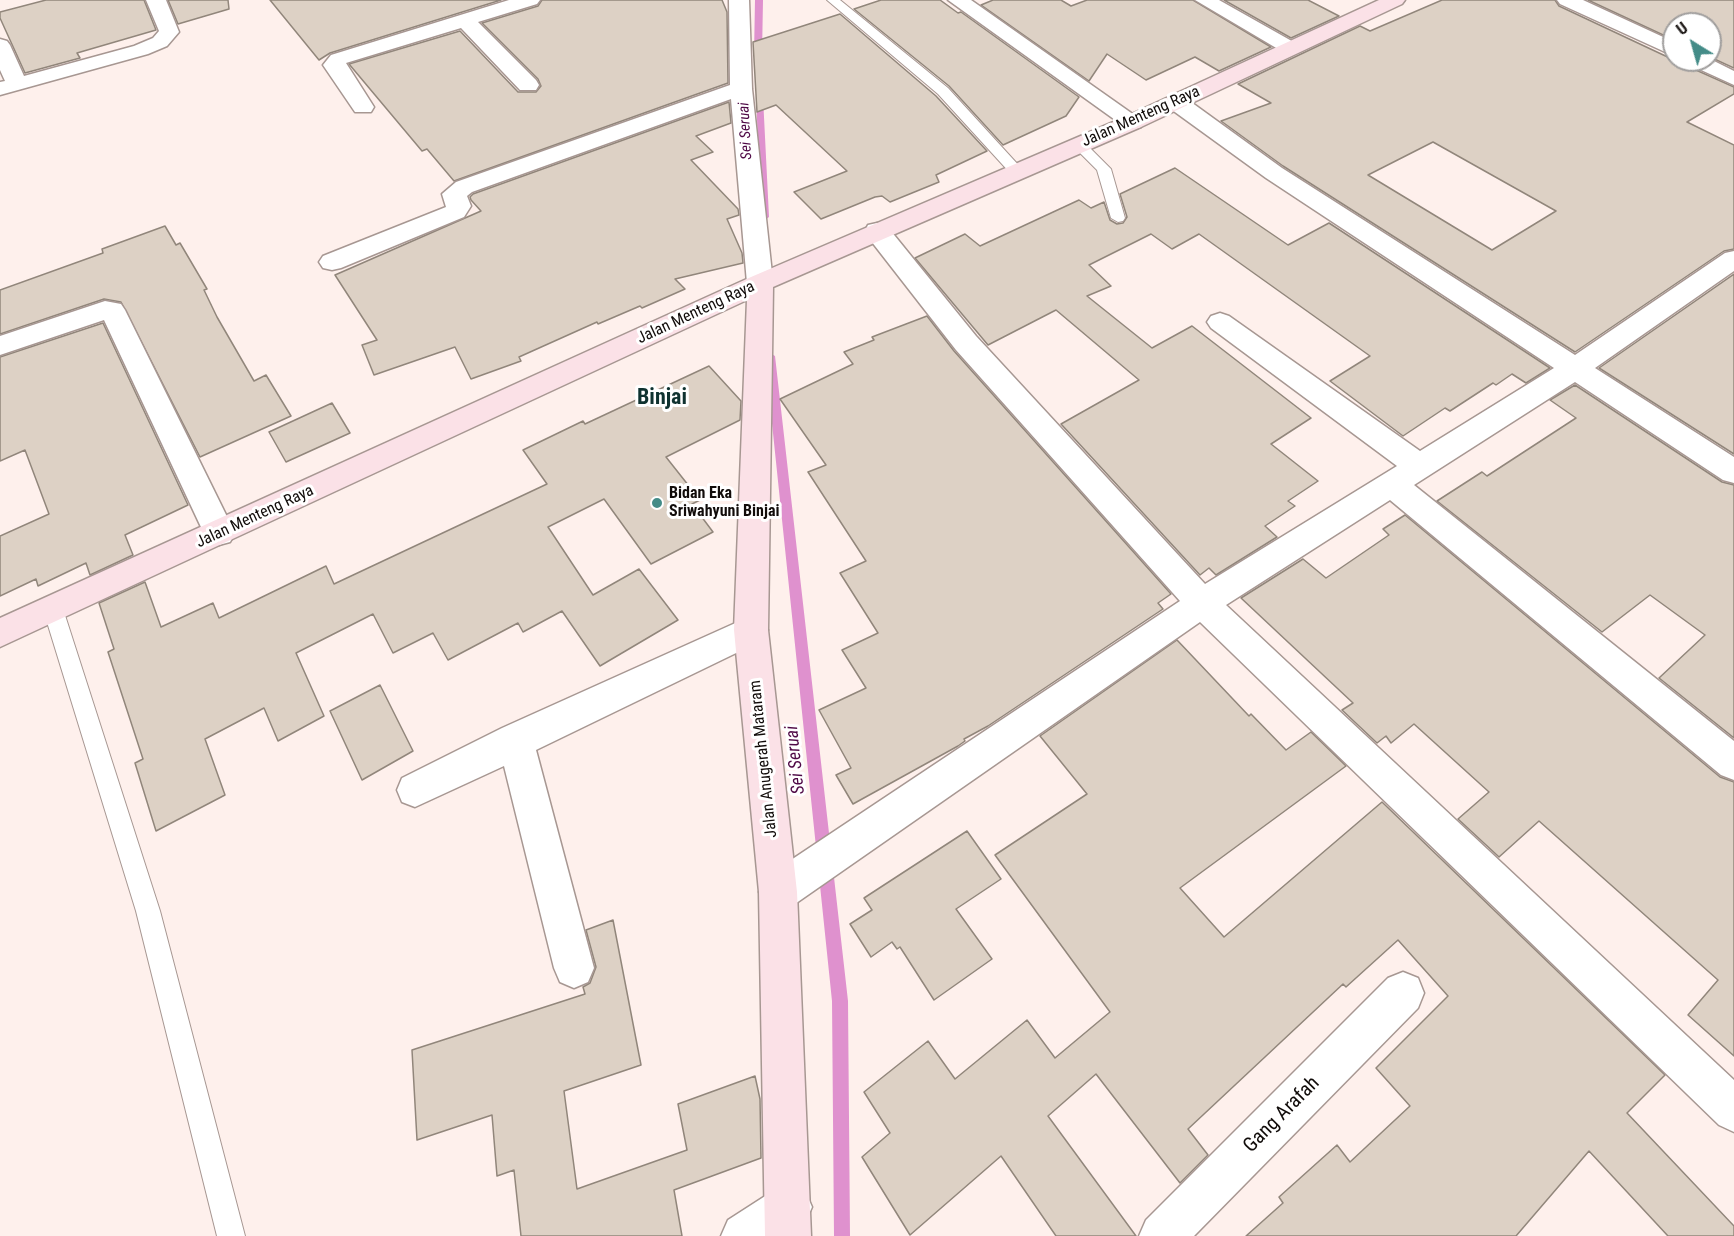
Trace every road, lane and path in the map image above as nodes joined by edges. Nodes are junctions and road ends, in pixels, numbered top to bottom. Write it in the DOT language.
graph roads {
  1 [pos="156,0"];
  2 [pos="530,0"];
  3 [pos="739,0"];
  4 [pos="832,0"];
  5 [pos="958,0"];
  6 [pos="1205,0"];
  7 [pos="1395,0"];
  8 [pos="1567,0"];
  9 [pos="465,20"];
  10 [pos="1662,44"];
  11 [pos="0,45"];
  12 [pos="1290,48"];
  13 [pos="528,85"];
  14 [pos="9,87"];
  15 [pos="741,89"];
  16 [pos="1176,102"];
  17 [pos="363,107"];
  18 [pos="1133,122"];
  19 [pos="1079,145"];
  20 [pos="1017,172"];
  21 [pos="1118,218"];
  22 [pos="878,231"];
  23 [pos="1734,259"];
  24 [pos="332,262"];
  25 [pos="760,282"];
  26 [pos="1221,322"];
  27 [pos="0,346"];
  28 [pos="1574,369"];
  29 [pos="1419,466"];
  30 [pos="1734,472"];
  31 [pos="1392,484"];
  32 [pos="219,533"];
  33 [pos="1202,603"];
  34 [pos="53,609"];
  35 [pos="751,630"];
  36 [pos="0,633"];
  37 [pos="515,740"];
  38 [pos="1734,763"];
  39 [pos="415,790"];
  40 [pos="778,892"];
  41 [pos="574,968"];
  42 [pos="1403,993"];
  43 [pos="1734,1110"];
  44 [pos="789,1222"];
  45 [pos="231,1236"];
  46 [pos="744,1236"];
  47 [pos="1162,1236"];
  1 -- 14 [label="street"];
  2 -- 9 [label="street"];
  3 -- 15 [label="street"];
  4 -- 20 [label="lane"];
  5 -- 18 [label="street"];
  6 -- 12 [label="street"];
  7 -- 12 [label="street, Jalan Menteng Raya"];
  8 -- 10 [label="street"];
  9 -- 13 [label="street"];
  9 -- 17 [label="street"];
  11 -- 14 [label="street"];
  12 -- 16 [label="street, Jalan Menteng Raya"];
  15 -- 24 [label="street"];
  15 -- 25 [label="street"];
  16 -- 18 [label="street, Jalan Menteng Raya"];
  16 -- 28 [label="street"];
  18 -- 19 [label="street, Jalan Menteng Raya"];
  19 -- 20 [label="street, Jalan Menteng Raya"];
  19 -- 21 [label="lane"];
  20 -- 22 [label="street, Jalan Menteng Raya"];
  22 -- 25 [label="street, Jalan Menteng Raya"];
  22 -- 33 [label="street"];
  23 -- 28 [label="street"];
  25 -- 32 [label="street, Jalan Menteng Raya"];
  25 -- 35 [label="street, Jalan Anugerah Mataram"];
  26 -- 29 [label="street"];
  27 -- 32 [label="street"];
  28 -- 29 [label="street"];
  28 -- 30 [label="street"];
  29 -- 31 [label="street"];
  31 -- 33 [label="street"];
  31 -- 38 [label="street"];
  32 -- 34 [label="street, Jalan Menteng Raya"];
  33 -- 40 [label="street"];
  33 -- 43 [label="street"];
  34 -- 36 [label="street, Jalan Menteng Raya"];
  34 -- 45 [label="lane"];
  35 -- 37 [label="street"];
  35 -- 40 [label="street, Jalan Anugerah Mataram"];
  37 -- 39 [label="street"];
  37 -- 41 [label="street"];
  40 -- 44 [label="street, Jalan Anugerah Mataram"];
  42 -- 47 [label="street, Gang Arafah"];
  44 -- 46 [label="street"];
}
